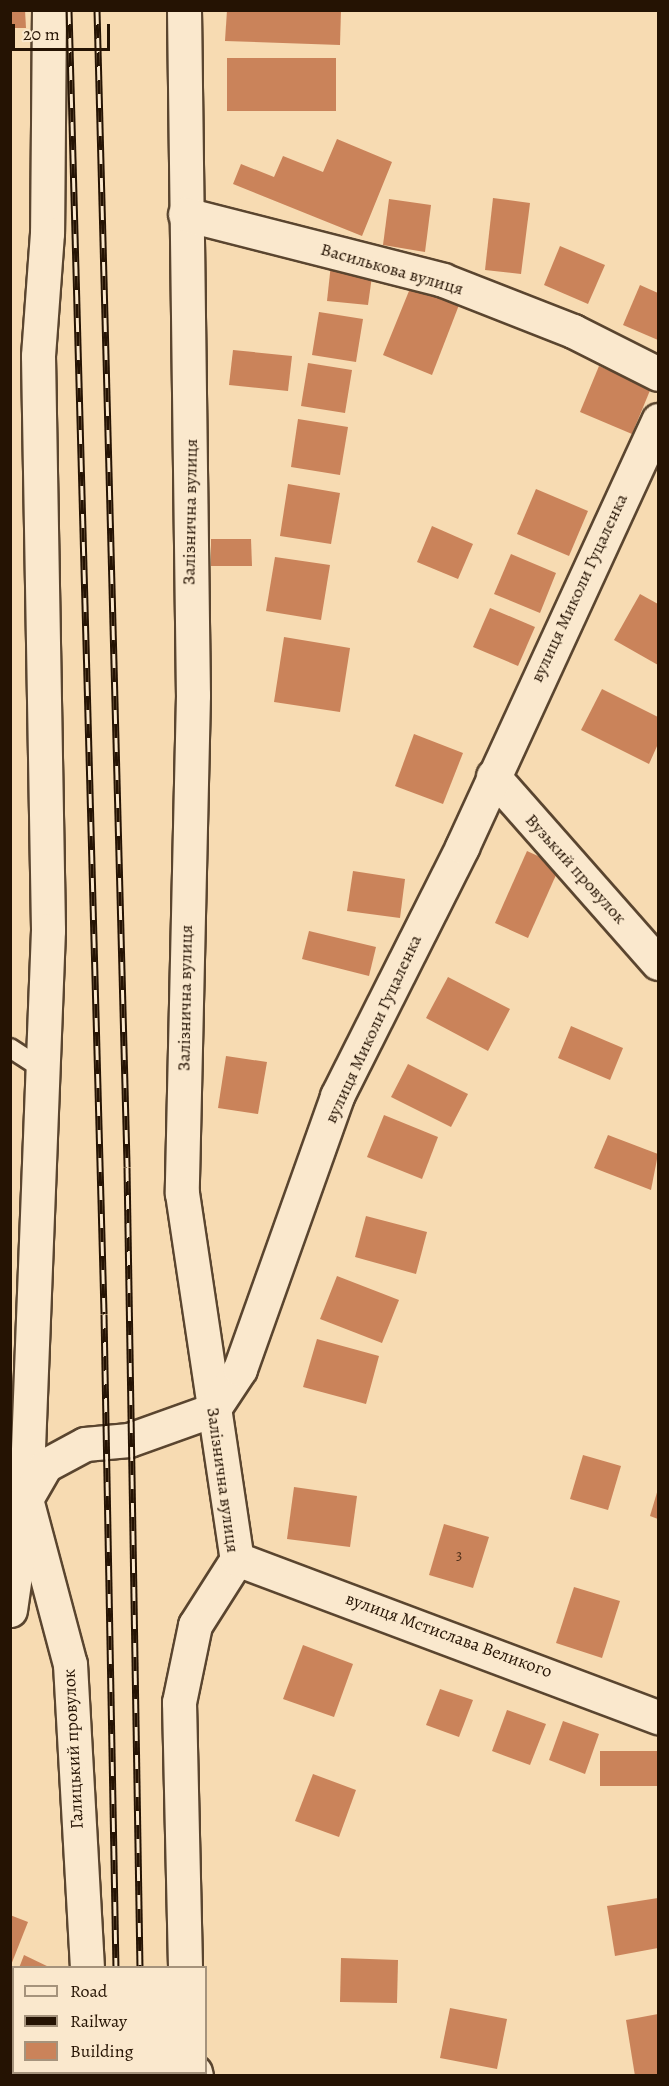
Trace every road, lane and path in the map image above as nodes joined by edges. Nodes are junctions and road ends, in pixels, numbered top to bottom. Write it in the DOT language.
graph roads {
  1 [pos="49,10"];
  2 [pos="184,10"];
  3 [pos="185,214"];
  4 [pos="658,374"];
  5 [pos="658,420"];
  6 [pos="494,776"];
  7 [pos="658,963"];
  8 [pos="10,1048"];
  9 [pos="41,1068"];
  10 [pos="213,1410"];
  11 [pos="18,1494"];
  12 [pos="237,1559"];
  13 [pos="10,1610"];
  14 [pos="658,1717"];
  15 [pos="87,1966"];
  16 [pos="185,1966"];
  1 -- 9 [label="street"];
  2 -- 3 [label="street, Залізнична вулиця"];
  3 -- 4 [label="street, Василькова вулиця"];
  3 -- 10 [label="street, Залізнична вулиця"];
  5 -- 6 [label="street, вулиця Миколи Гуцаленка"];
  6 -- 7 [label="street, Вузький провулок"];
  6 -- 10 [label="street, вулиця Миколи Гуцаленка"];
  8 -- 9 [label="lane"];
  9 -- 11 [label="street"];
  10 -- 11 [label="street"];
  10 -- 12 [label="street, Залізнична вулиця"];
  11 -- 13 [label="street"];
  11 -- 15 [label="street, Галицький провулок"];
  12 -- 14 [label="street, вулиця Мстислава Великого"];
  12 -- 16 [label="street, Залізнична вулиця"];
}
